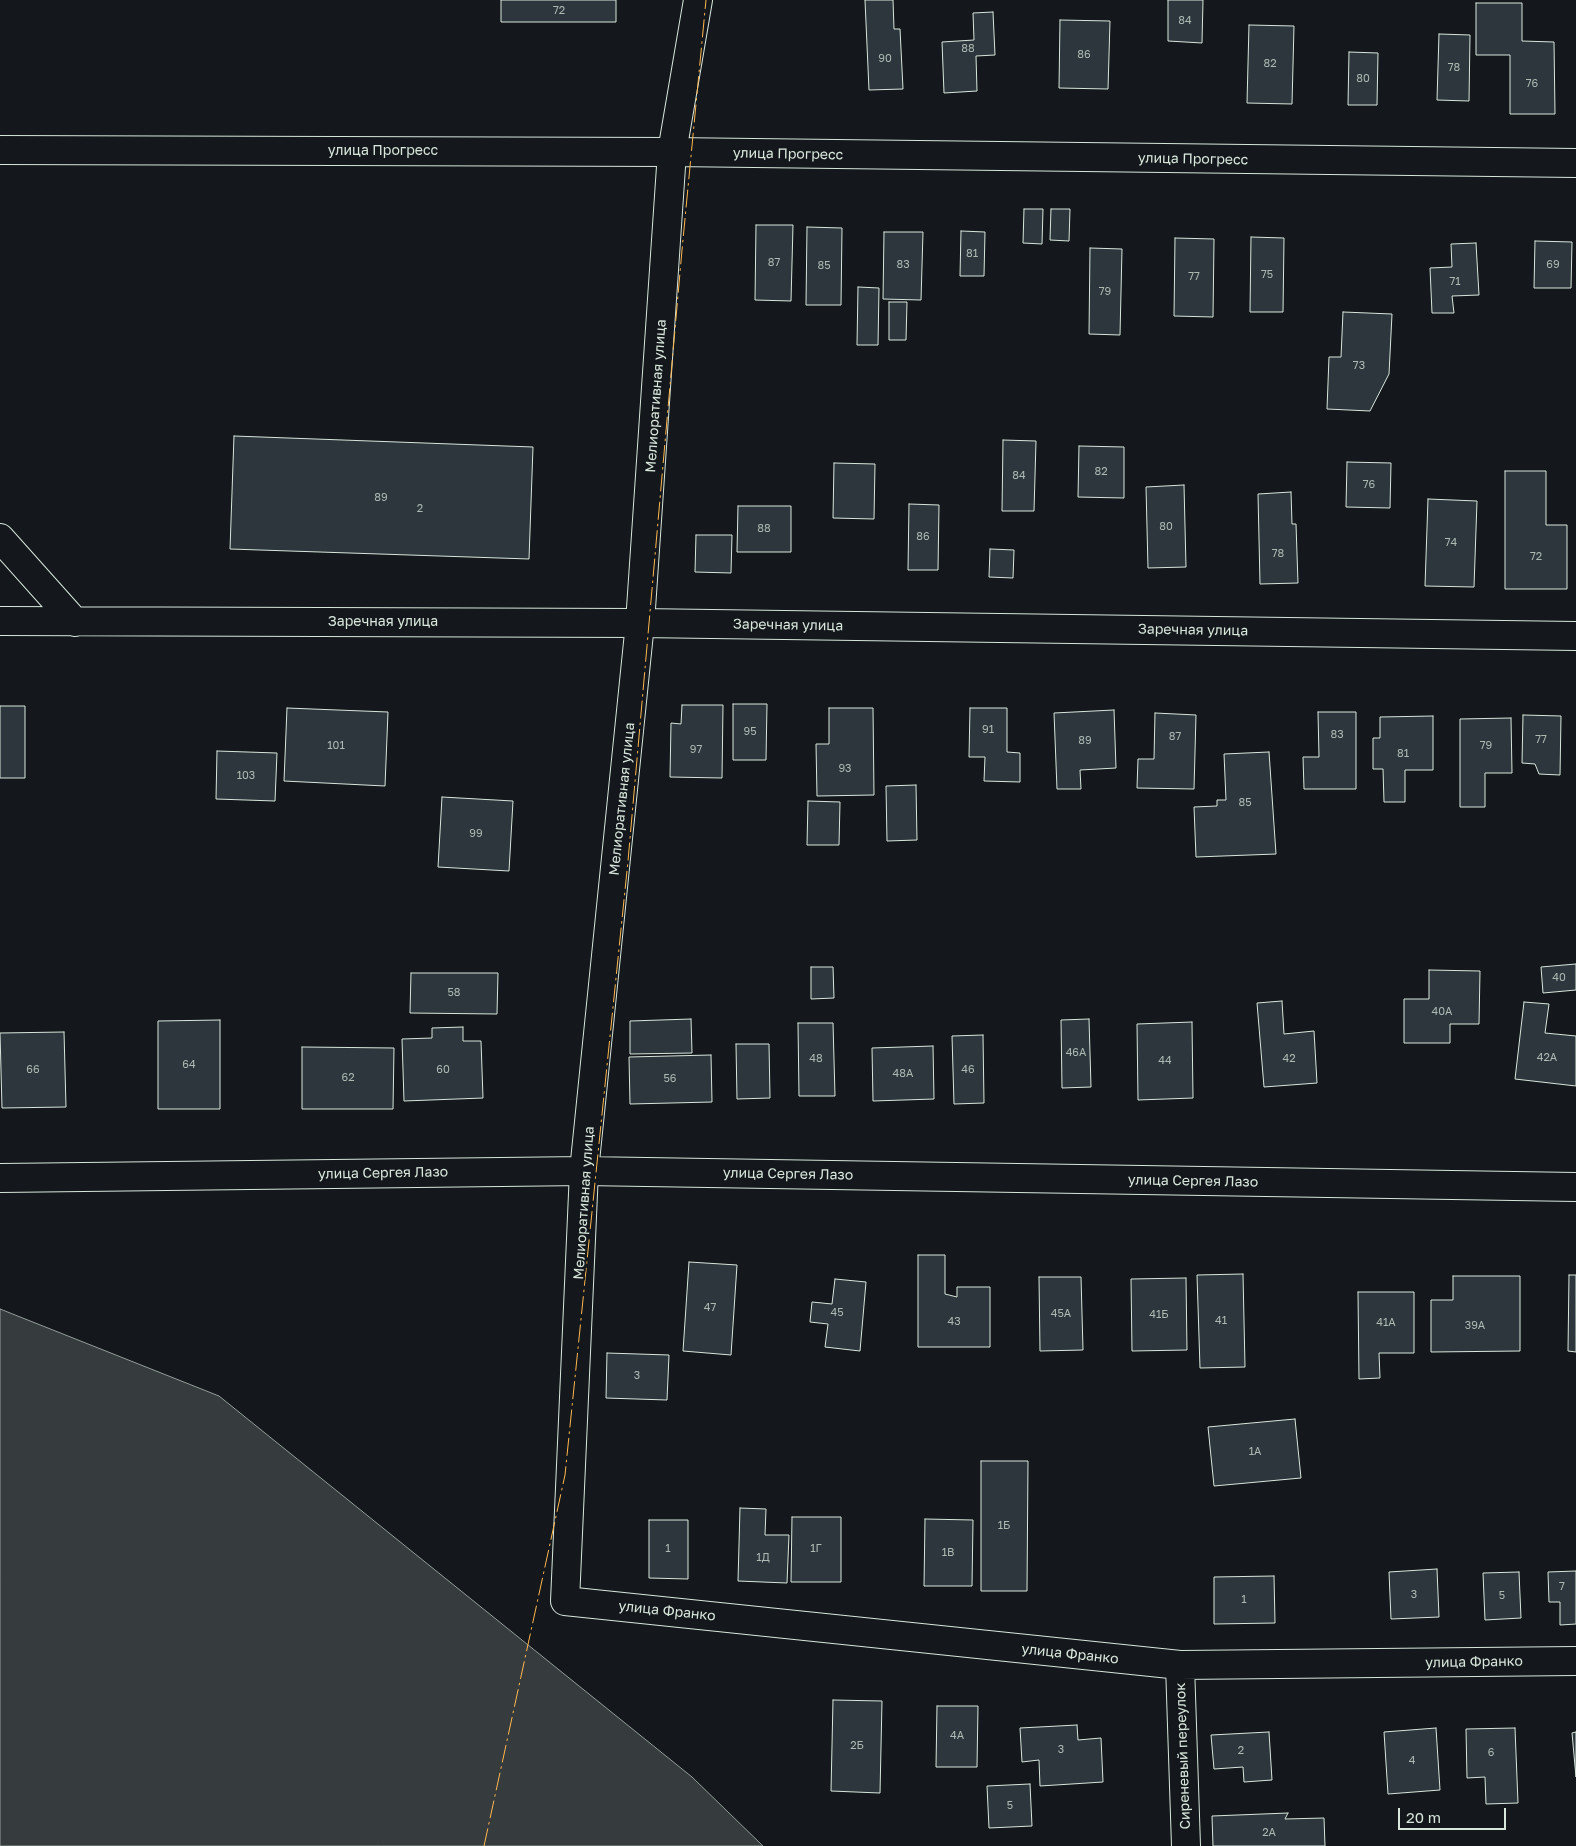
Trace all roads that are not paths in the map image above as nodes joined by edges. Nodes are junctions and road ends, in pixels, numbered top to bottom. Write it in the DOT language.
graph roads {
  1 [pos="698,0"];
  2 [pos="0,150"];
  3 [pos="672,152"];
  4 [pos="1576,163"];
  5 [pos="0,538"];
  6 [pos="0,622"];
  7 [pos="75,622"];
  8 [pos="640,622"];
  9 [pos="1576,636"];
  10 [pos="584,1171"];
  11 [pos="0,1178"];
  12 [pos="1576,1187"];
  13 [pos="565,1601"];
  14 [pos="1576,1661"];
  15 [pos="1180,1665"];
  16 [pos="1186,1846"];
  1 -- 3 [label="street, Мелиоративная улица"];
  2 -- 3 [label="street, улица Прогресс"];
  3 -- 4 [label="street, улица Прогресс"];
  3 -- 8 [label="street, Мелиоративная улица"];
  5 -- 7 [label="street"];
  6 -- 7 [label="street, Заречная улица"];
  7 -- 8 [label="street, Заречная улица"];
  8 -- 9 [label="street, Заречная улица"];
  8 -- 10 [label="street, Мелиоративная улица"];
  10 -- 11 [label="street, улица Сергея Лазо"];
  10 -- 12 [label="street, улица Сергея Лазо"];
  10 -- 13 [label="street, Мелиоративная улица"];
  13 -- 15 [label="street, улица Франко"];
  14 -- 15 [label="street, улица Франко"];
  15 -- 16 [label="street, Сиреневый переулок"];
}
